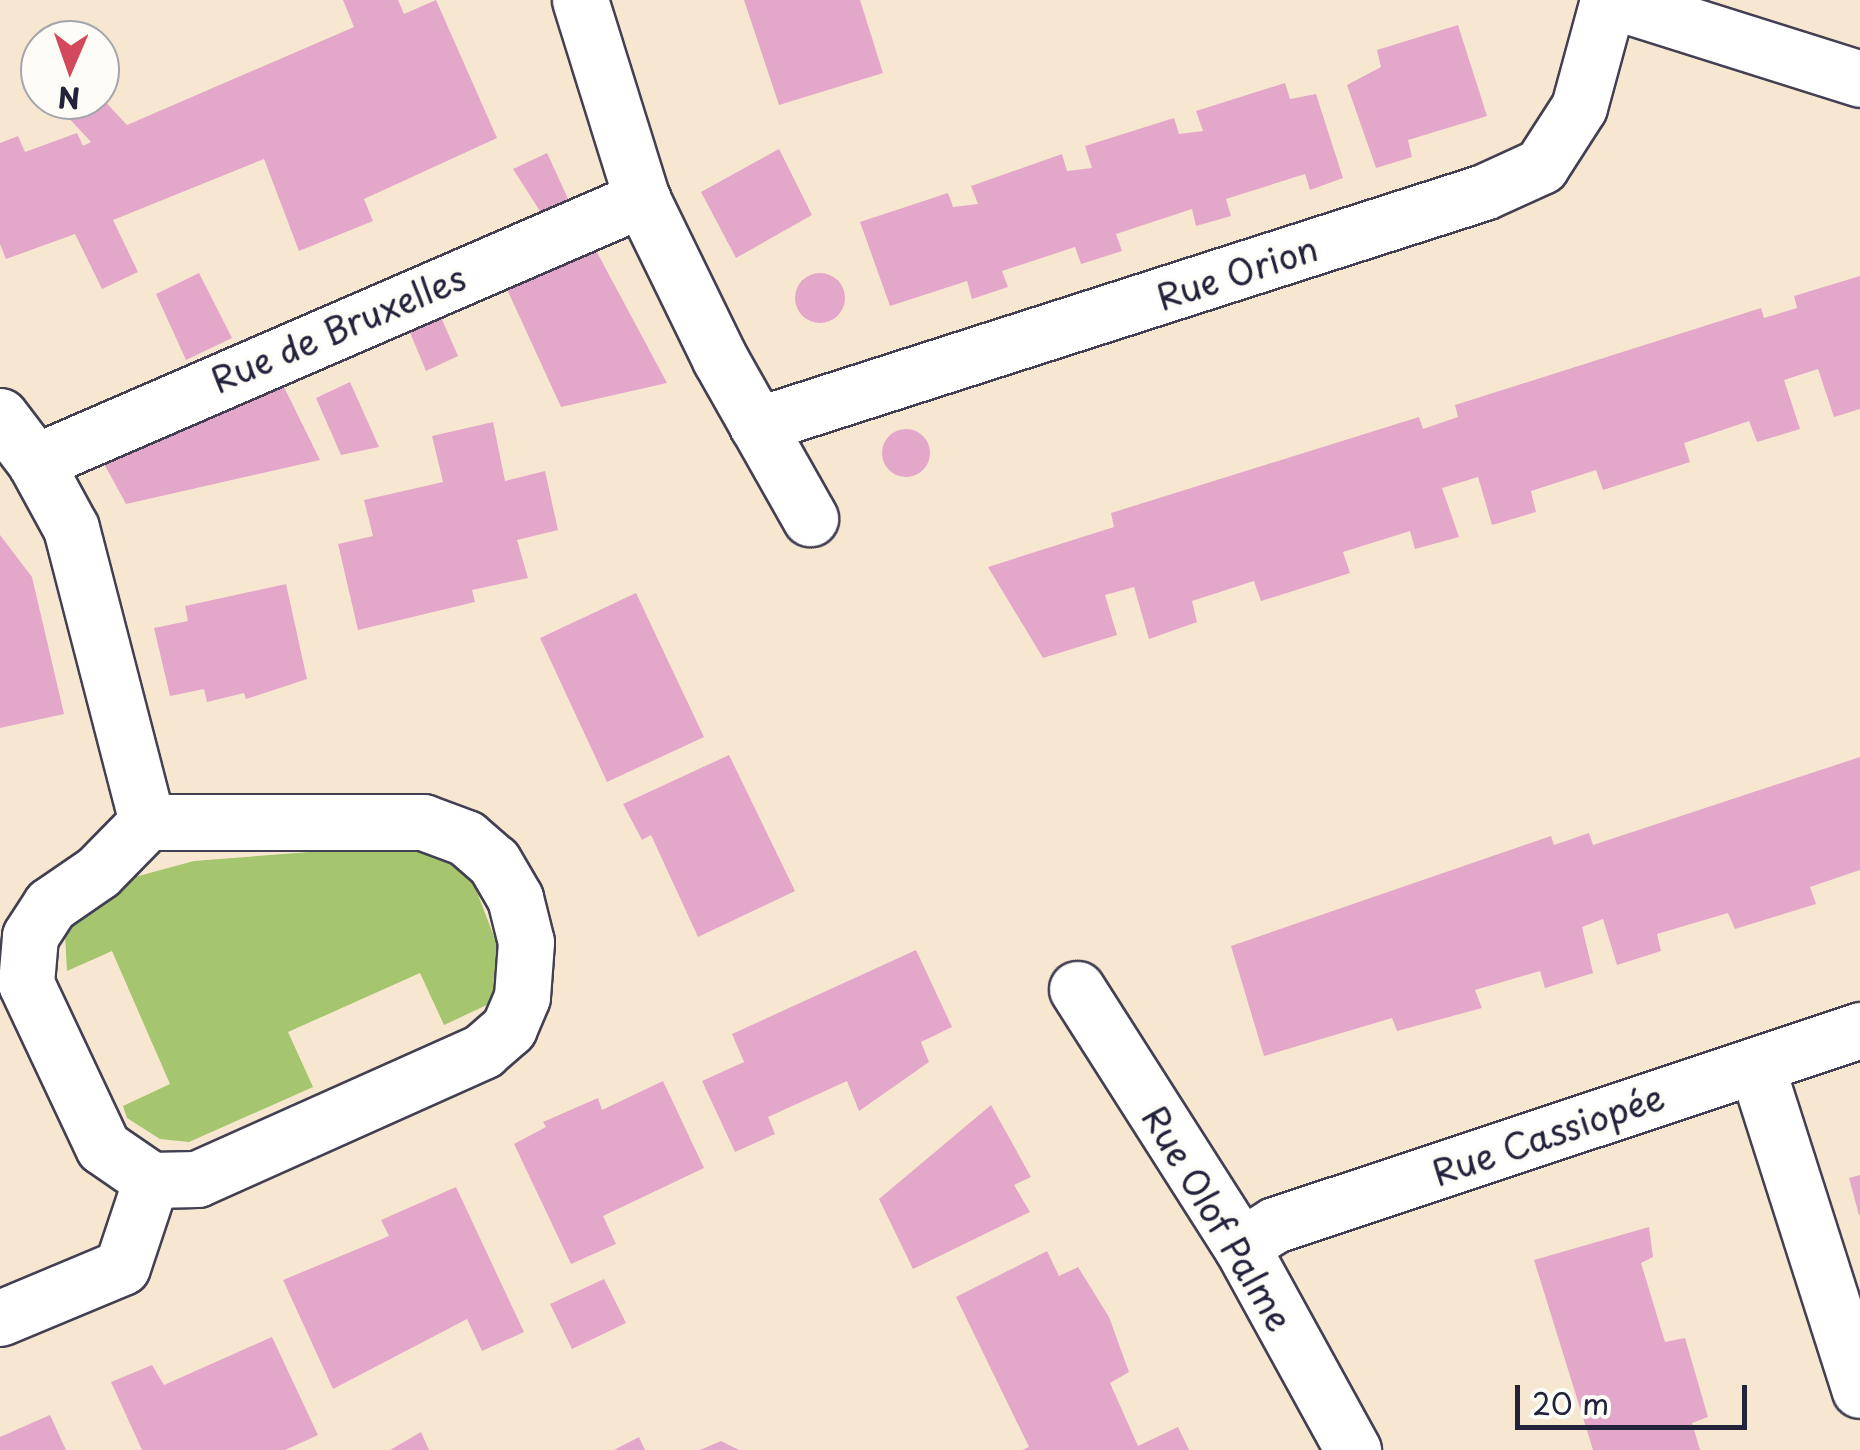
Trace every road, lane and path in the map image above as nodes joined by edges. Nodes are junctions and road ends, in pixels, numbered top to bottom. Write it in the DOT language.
graph roads {
  1 [pos="580,0"];
  2 [pos="1609,0"];
  3 [pos="1860,79"];
  4 [pos="642,199"];
  5 [pos="0,416"];
  6 [pos="757,425"];
  7 [pos="35,462"];
  8 [pos="810,518"];
  9 [pos="147,822"];
  10 [pos="1077,989"];
  11 [pos="1860,1030"];
  12 [pos="1756,1064"];
  13 [pos="151,1180"];
  14 [pos="1240,1246"];
  15 [pos="0,1318"];
  16 [pos="1860,1390"];
  17 [pos="1353,1450"];
  1 -- 4 [label="street"];
  2 -- 3 [label="street"];
  2 -- 6 [label="street, Rue Orion"];
  4 -- 6 [label="street"];
  4 -- 7 [label="street, Rue de Bruxelles"];
  5 -- 7 [label="street"];
  6 -- 8 [label="street"];
  7 -- 9 [label="street"];
  9 -- 13 [label="street"];
  9 -- 13 [label="street"];
  10 -- 14 [label="street, Rue Olof Palme"];
  11 -- 12 [label="street, Rue Cassiopée"];
  12 -- 14 [label="street, Rue Cassiopée"];
  12 -- 16 [label="street"];
  13 -- 15 [label="street"];
  14 -- 17 [label="street, Rue Olof Palme"];
}
